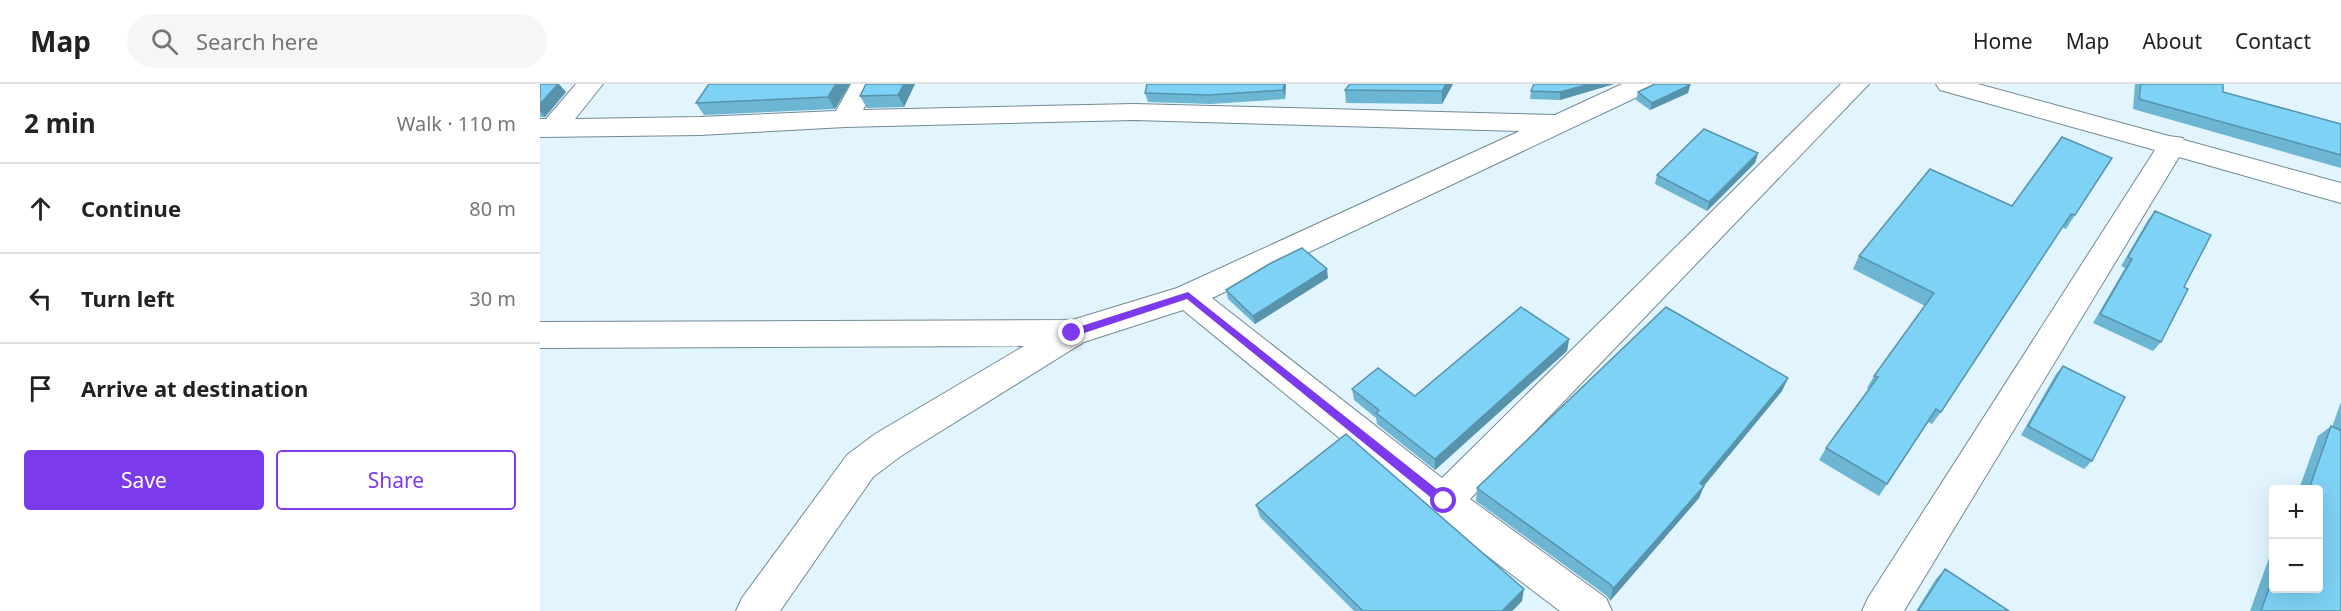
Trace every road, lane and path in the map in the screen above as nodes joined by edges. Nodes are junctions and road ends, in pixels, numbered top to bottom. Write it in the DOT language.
graph roads {
  1 [pos="590,84"];
  2 [pos="864,84"];
  3 [pos="1140,84"];
  4 [pos="1643,84"];
  5 [pos="1856,84"];
  6 [pos="1949,84"];
  7 [pos="1983,88"];
  8 [pos="1134,112"];
  9 [pos="845,119"];
  10 [pos="1561,123"];
  11 [pos="547,127"];
  12 [pos="2172,144"];
  13 [pos="2341,193"];
  14 [pos="1188,296"];
  15 [pos="1072,333"];
  16 [pos="540,335"];
  17 [pos="1444,501"];
  18 [pos="756,611"];
  19 [pos="1592,611"];
  20 [pos="1882,611"];
  1 -- 11 [label="street"];
  2 -- 9 [label="street"];
  3 -- 8 [label="street"];
  4 -- 10 [label="street"];
  5 -- 17 [label="street"];
  6 -- 7 [label="street"];
  7 -- 12 [label="street"];
  8 -- 9 [label="street"];
  8 -- 10 [label="street"];
  9 -- 11 [label="street"];
  10 -- 14 [label="street"];
  12 -- 13 [label="street"];
  12 -- 20 [label="street"];
  14 -- 15 [label="street"];
  14 -- 17 [label="street"];
  15 -- 16 [label="street"];
  15 -- 18 [label="street"];
  17 -- 19 [label="street"];
}
